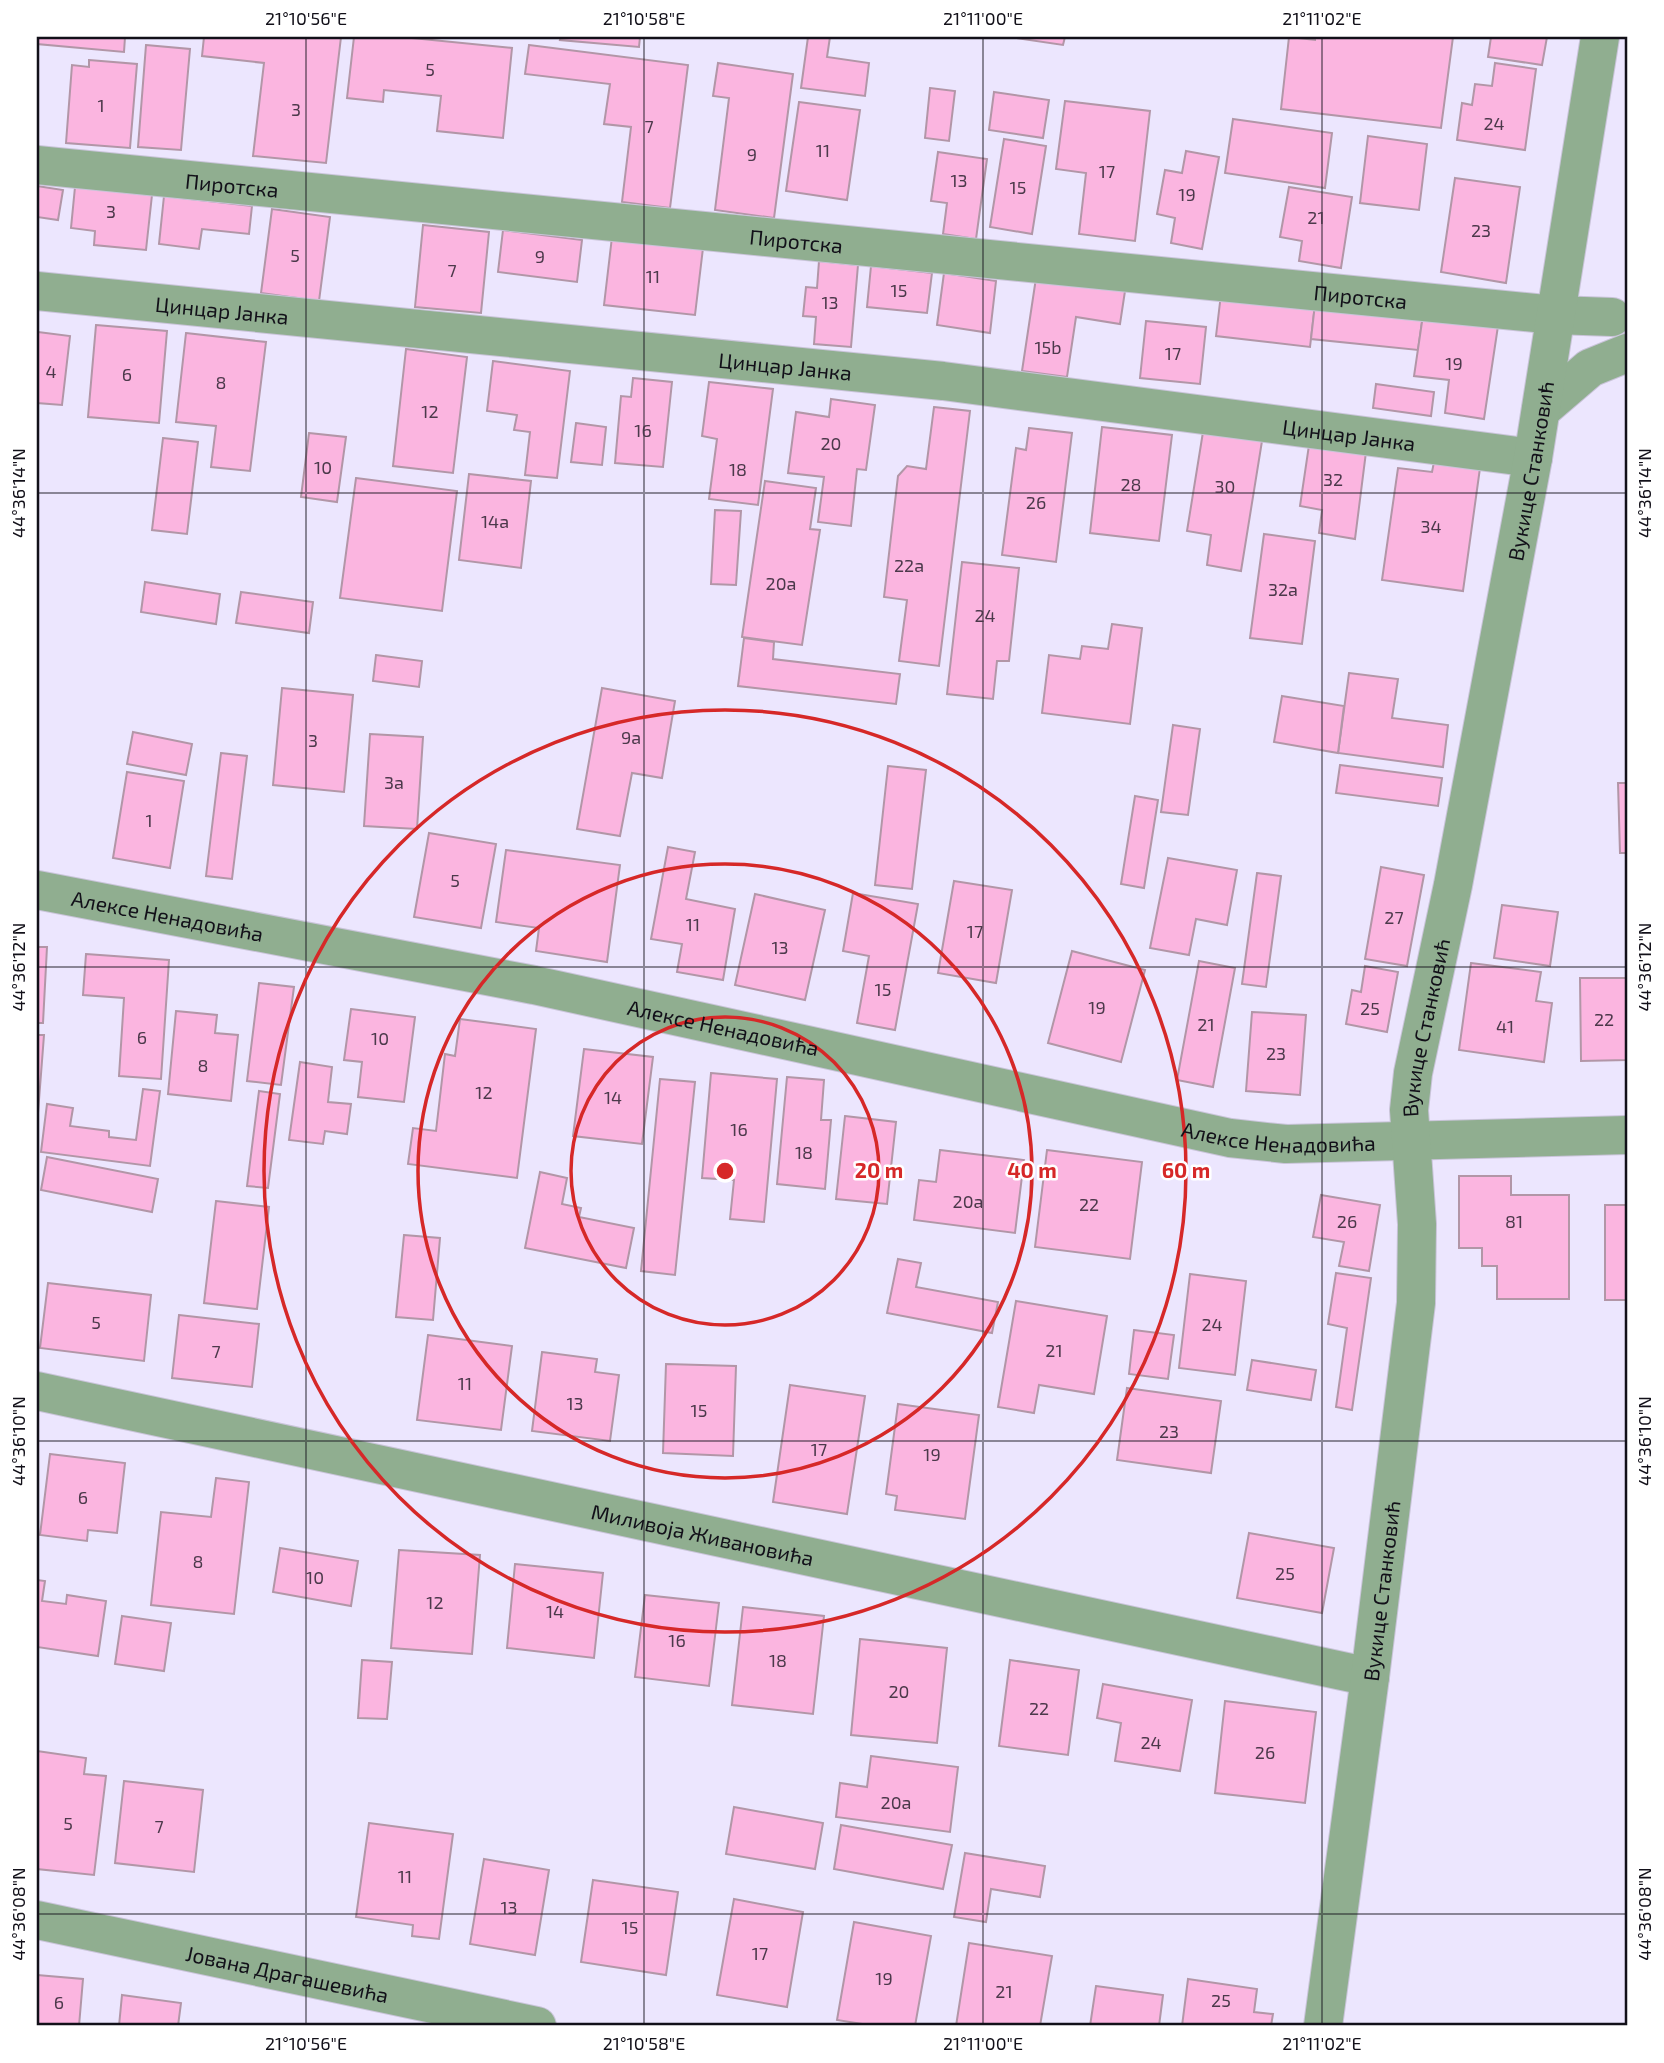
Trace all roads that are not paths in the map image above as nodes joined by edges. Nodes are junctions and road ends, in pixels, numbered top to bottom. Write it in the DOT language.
graph roads {
  1 [pos="1600,37"];
  2 [pos="37,166"];
  3 [pos="1569,237"];
  4 [pos="37,291"];
  5 [pos="1555,315"];
  6 [pos="1620,323"];
  7 [pos="1627,353"];
  8 [pos="1541,410"];
  9 [pos="1533,457"];
  10 [pos="37,890"];
  11 [pos="1627,1135"];
  12 [pos="1412,1140"];
  13 [pos="37,1391"];
  14 [pos="1370,1677"];
  15 [pos="37,1920"];
  16 [pos="537,2026"];
  17 [pos="1323,2026"];
  1 -- 3 [label="street, Вукице Станковић"];
  2 -- 5 [label="street, Пиротска"];
  3 -- 5 [label="street, Вукице Станковић"];
  3 -- 6 [label="street"];
  4 -- 9 [label="street, Цинцар Јанка"];
  5 -- 6 [label="street, Пиротска"];
  5 -- 8 [label="street, Вукице Станковић"];
  7 -- 8 [label="street"];
  8 -- 9 [label="street, Вукице Станковић"];
  9 -- 12 [label="street, Вукице Станковић"];
  10 -- 12 [label="street, Алексе Ненадовића"];
  11 -- 12 [label="street, Алексе Ненадовића"];
  12 -- 14 [label="street, Вукице Станковић"];
  13 -- 14 [label="street, Миливоја Живановића"];
  14 -- 17 [label="street, Вукице Станковић"];
  15 -- 16 [label="street, Јована Драгашевића"];
}
